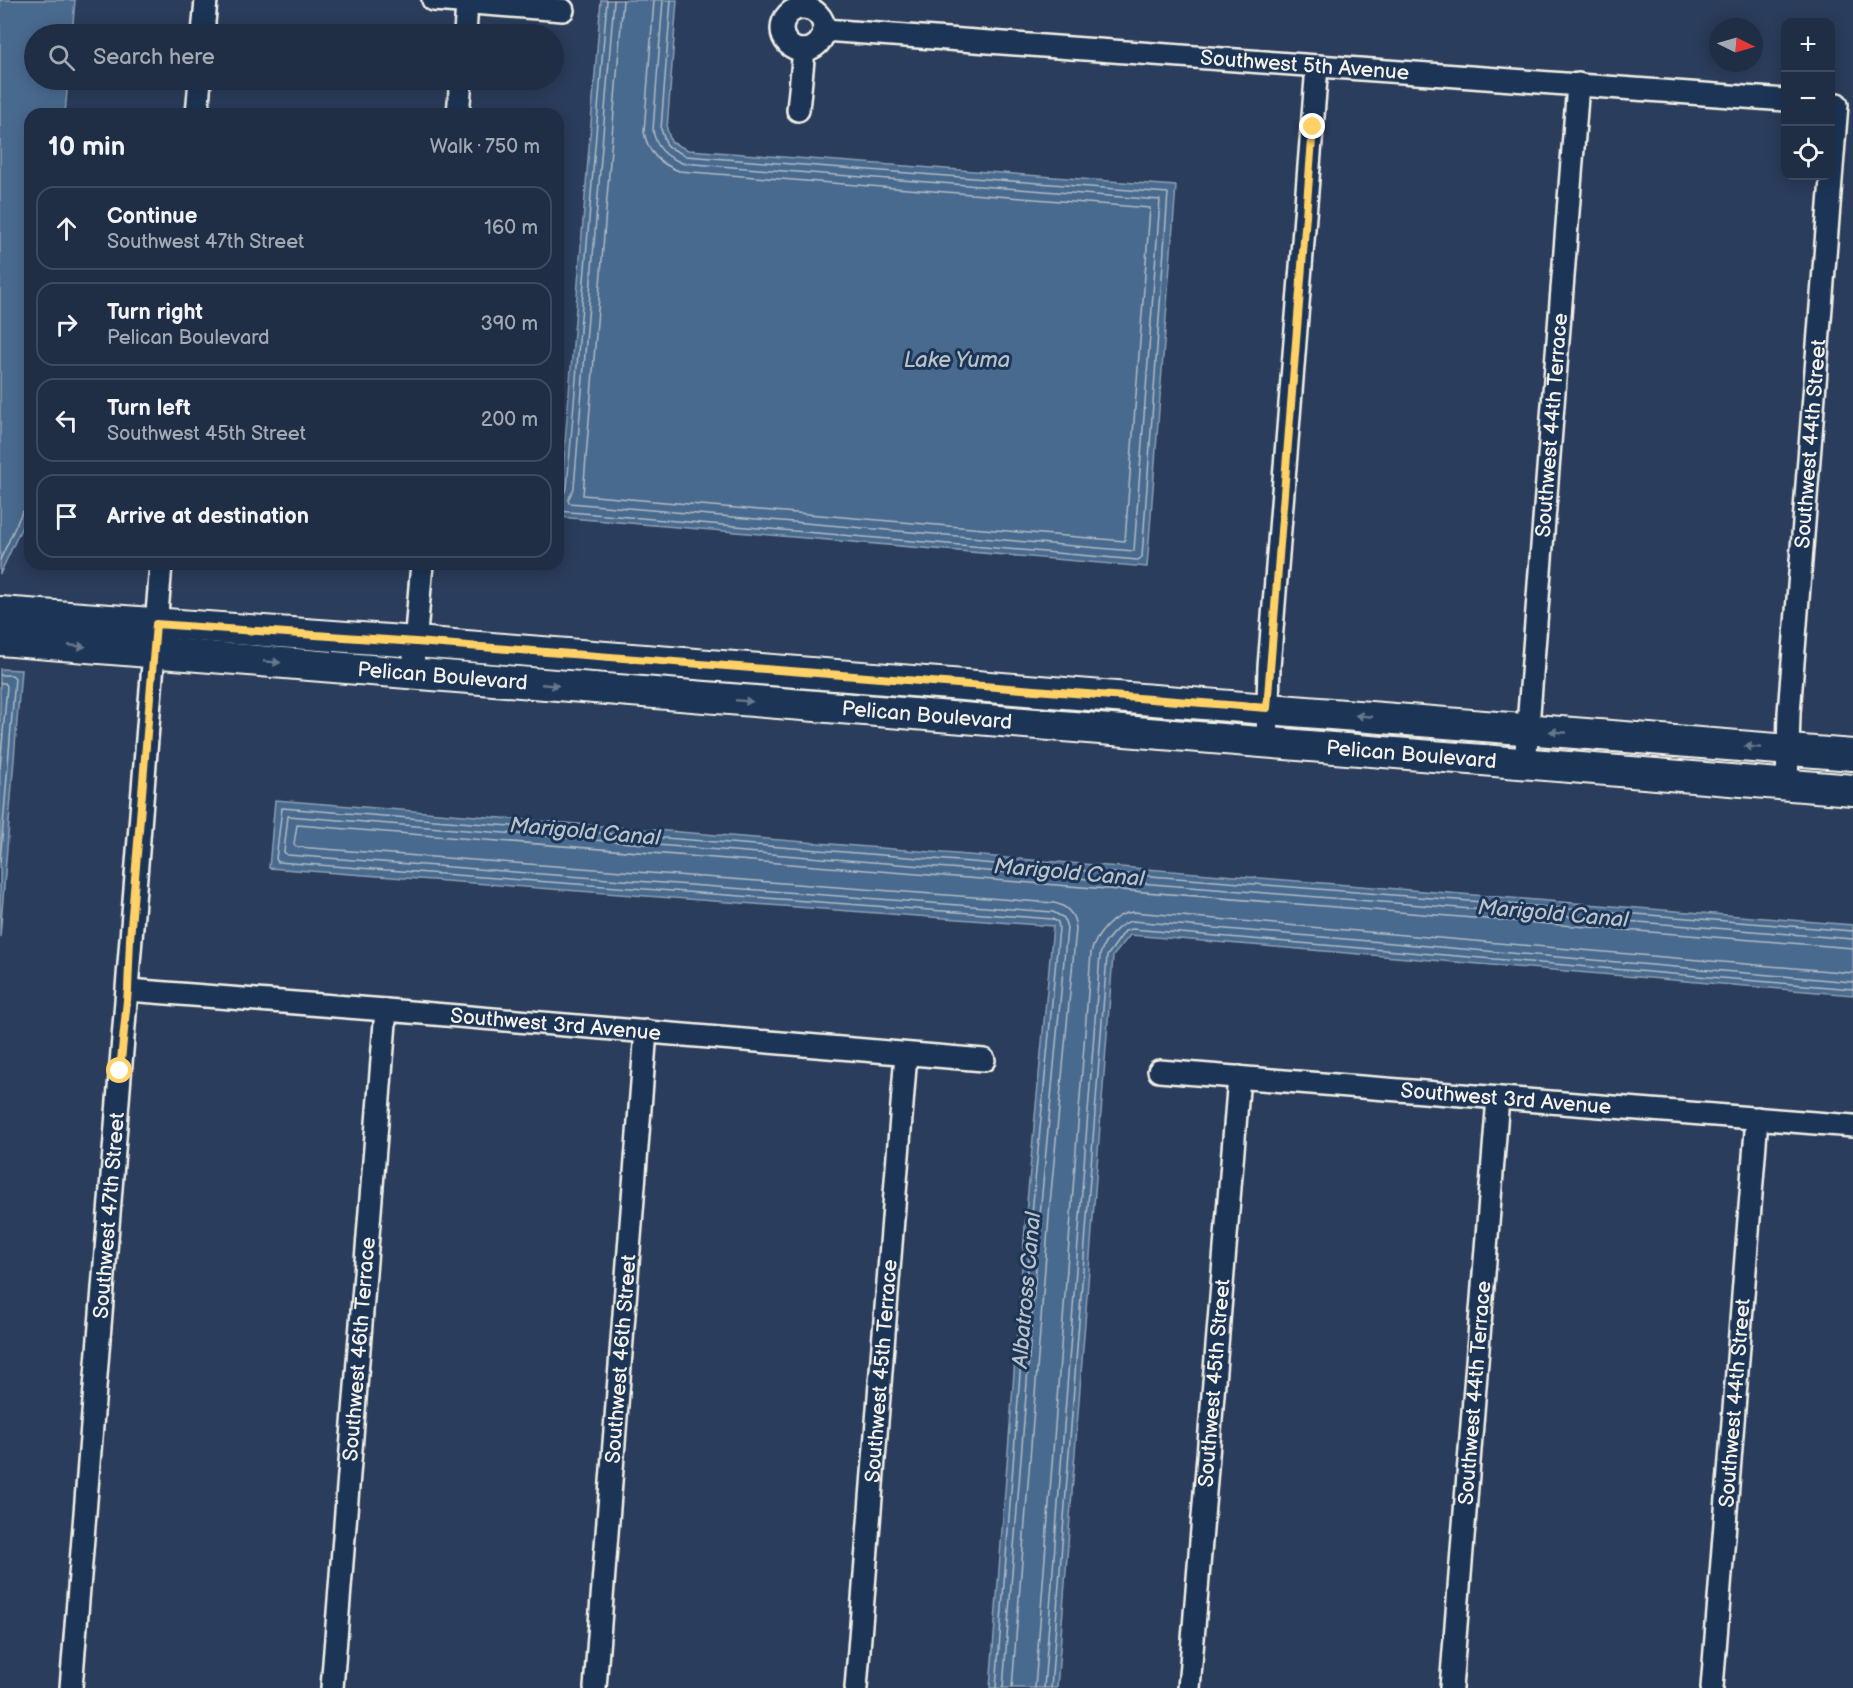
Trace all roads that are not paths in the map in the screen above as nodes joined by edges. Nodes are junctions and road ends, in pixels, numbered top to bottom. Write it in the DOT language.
graph roads {
  1 [pos="206,0"];
  2 [pos="433,0"];
  3 [pos="467,3"];
  4 [pos="806,4"];
  5 [pos="563,10"];
  6 [pos="204,24"];
  7 [pos="466,24"];
  8 [pos="824,30"];
  9 [pos="804,50"];
  10 [pos="1317,66"];
  11 [pos="1578,84"];
  12 [pos="199,90"];
  13 [pos="460,90"];
  14 [pos="1781,100"];
  15 [pos="1840,104"];
  16 [pos="198,108"];
  17 [pos="459,108"];
  18 [pos="798,110"];
  19 [pos="161,570"];
  20 [pos="422,570"];
  21 [pos="10,627"];
  22 [pos="155,638"];
  23 [pos="416,642"];
  24 [pos="411,674"];
  25 [pos="1267,708"];
  26 [pos="1527,729"];
  27 [pos="1267,743"];
  28 [pos="1788,750"];
  29 [pos="1853,755"];
  30 [pos="1525,764"];
  31 [pos="1787,785"];
  32 [pos="1853,790"];
  33 [pos="128,990"];
  34 [pos="386,1010"];
  35 [pos="646,1031"];
  36 [pos="906,1054"];
  37 [pos="984,1060"];
  38 [pos="1159,1071"];
  39 [pos="1239,1077"];
  40 [pos="1498,1098"];
  41 [pos="1757,1118"];
  42 [pos="1853,1126"];
  43 [pos="71,1688"];
  44 [pos="332,1688"];
  45 [pos="595,1688"];
  46 [pos="856,1688"];
  47 [pos="1189,1688"];
  48 [pos="1451,1688"];
  49 [pos="1712,1688"];
  1 -- 6 [label="street"];
  2 -- 3 [label="street"];
  3 -- 5 [label="street"];
  3 -- 7 [label="street"];
  4 -- 8 [label="street"];
  4 -- 9 [label="street"];
  8 -- 9 [label="street"];
  8 -- 10 [label="street, Southwest 5th Avenue"];
  9 -- 18 [label="street"];
  10 -- 11 [label="street, Southwest 5th Avenue"];
  10 -- 25 [label="street"];
  11 -- 14 [label="street, Southwest 5th Avenue"];
  11 -- 26 [label="street, Southwest 44th Terrace"];
  12 -- 16 [label="street"];
  13 -- 17 [label="street"];
  15 -- 28 [label="street, Southwest 44th Street"];
  19 -- 22 [label="street, Southwest 47th Street"];
  20 -- 23 [label="street"];
  21 -- 22 [label="street, Pelican Boulevard"];
  22 -- 23 [label="street, Pelican Boulevard"];
  22 -- 24 [label="street, Pelican Boulevard, one-way"];
  22 -- 33 [label="street, Southwest 47th Street"];
  23 -- 24 [label="street"];
  23 -- 25 [label="street, Pelican Boulevard"];
  24 -- 27 [label="street, Pelican Boulevard, one-way"];
  26 -- 25 [label="street, Pelican Boulevard, one-way"];
  25 -- 27 [label="street"];
  28 -- 26 [label="street, Pelican Boulevard, one-way"];
  26 -- 30 [label="street, Southwest 44th Terrace"];
  27 -- 30 [label="street, Pelican Boulevard"];
  28 -- 29 [label="street, Pelican Boulevard"];
  28 -- 31 [label="street, Southwest 44th Street"];
  30 -- 31 [label="street, Pelican Boulevard"];
  31 -- 32 [label="street, Pelican Boulevard"];
  33 -- 34 [label="street, Southwest 3rd Avenue"];
  33 -- 43 [label="street, Southwest 47th Street"];
  34 -- 35 [label="street, Southwest 3rd Avenue"];
  34 -- 44 [label="street, Southwest 46th Terrace"];
  35 -- 36 [label="street, Southwest 3rd Avenue"];
  35 -- 45 [label="street, Southwest 46th Street"];
  36 -- 37 [label="street, Southwest 3rd Avenue"];
  36 -- 46 [label="street, Southwest 45th Terrace"];
  38 -- 39 [label="street, Southwest 3rd Avenue"];
  39 -- 40 [label="street, Southwest 3rd Avenue"];
  39 -- 47 [label="street, Southwest 45th Street"];
  40 -- 41 [label="street, Southwest 3rd Avenue"];
  40 -- 48 [label="street, Southwest 44th Terrace"];
  41 -- 42 [label="street, Southwest 3rd Avenue"];
  41 -- 49 [label="street, Southwest 44th Street"];
}
